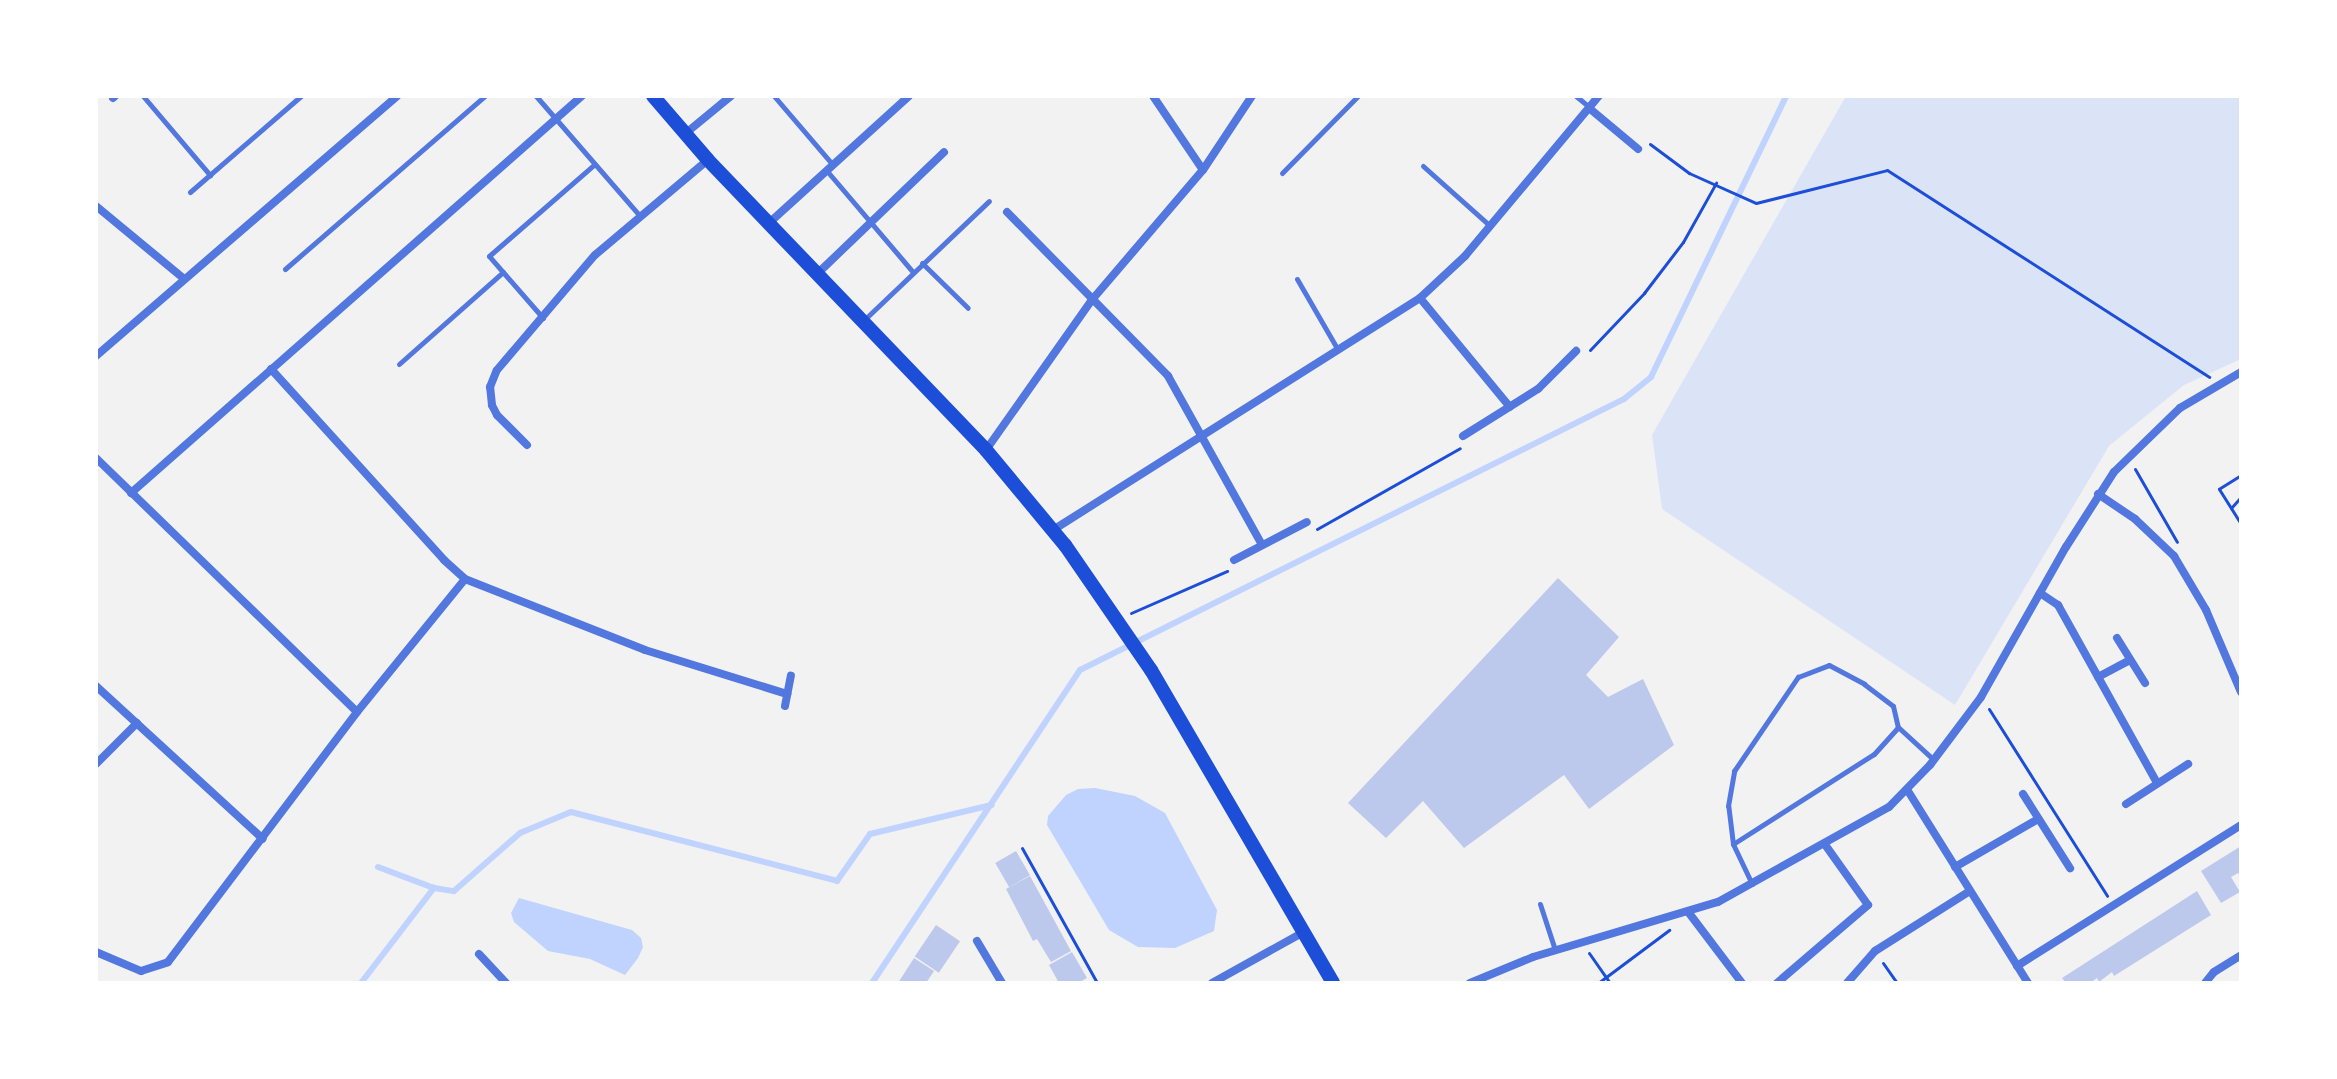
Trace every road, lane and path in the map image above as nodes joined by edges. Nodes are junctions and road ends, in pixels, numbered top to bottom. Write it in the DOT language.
graph roads {
  1 [pos="143,96"];
  2 [pos="301,96"];
  3 [pos="397,96"];
  4 [pos="485,96"];
  5 [pos="536,96"];
  6 [pos="582,96"];
  7 [pos="653,96"];
  8 [pos="731,96"];
  9 [pos="774,96"];
  10 [pos="909,96"];
  11 [pos="1153,96"];
  12 [pos="1252,96"];
  13 [pos="1358,96"];
  14 [pos="1576,96"];
  15 [pos="1599,96"];
  16 [pos="1589,108"];
  17 [pos="556,119"];
  18 [pos="686,133"];
  19 [pos="1638,149"];
  20 [pos="944,152"];
  21 [pos="708,160"];
  22 [pos="595,164"];
  23 [pos="1423,166"];
  24 [pos="830,168"];
  25 [pos="1203,170"];
  26 [pos="1282,173"];
  27 [pos="210,175"];
  28 [pos="1716,183"];
  29 [pos="190,192"];
  30 [pos="989,201"];
  31 [pos="96,206"];
  32 [pos="1007,212"];
  33 [pos="640,216"];
  34 [pos="873,222"];
  35 [pos="769,223"];
  36 [pos="1490,226"];
  37 [pos="922,263"];
  38 [pos="285,269"];
  39 [pos="504,272"];
  40 [pos="913,272"];
  41 [pos="817,274"];
  42 [pos="183,278"];
  43 [pos="1297,279"];
  44 [pos="1420,298"];
  45 [pos="1091,301"];
  46 [pos="968,308"];
  47 [pos="544,319"];
  48 [pos="862,322"];
  49 [pos="1338,350"];
  50 [pos="1579,355"];
  51 [pos="96,356"];
  52 [pos="399,364"];
  53 [pos="271,369"];
  54 [pos="2241,372"];
  55 [pos="2219,383"];
  56 [pos="1510,407"];
  57 [pos="1202,432"];
  58 [pos="1463,436"];
  59 [pos="527,445"];
  60 [pos="986,450"];
  61 [pos="2127,455"];
  62 [pos="96,458"];
  63 [pos="2241,475"];
  64 [pos="131,493"];
  65 [pos="2098,494"];
  66 [pos="2241,497"];
  67 [pos="2231,508"];
  68 [pos="1307,522"];
  69 [pos="2241,524"];
  70 [pos="1053,530"];
  71 [pos="1262,545"];
  72 [pos="2174,556"];
  73 [pos="1234,560"];
  74 [pos="465,579"];
  75 [pos="2040,593"];
  76 [pos="2117,638"];
  77 [pos="2130,660"];
  78 [pos="791,676"];
  79 [pos="2098,677"];
  80 [pos="2145,683"];
  81 [pos="96,686"];
  82 [pos="2241,692"];
  83 [pos="787,694"];
  84 [pos="1981,697"];
  85 [pos="785,706"];
  86 [pos="357,712"];
  87 [pos="137,723"];
  88 [pos="1898,727"];
  89 [pos="1934,760"];
  90 [pos="96,764"];
  91 [pos="2188,764"];
  92 [pos="2157,783"];
  93 [pos="1908,791"];
  94 [pos="2023,794"];
  95 [pos="2126,804"];
  96 [pos="2038,819"];
  97 [pos="2241,825"];
  98 [pos="263,839"];
  99 [pos="1733,844"];
  100 [pos="1826,846"];
  101 [pos="1022,848"];
  102 [pos="1955,867"];
  103 [pos="2070,868"];
  104 [pos="1752,885"];
  105 [pos="1970,891"];
  106 [pos="1540,904"];
  107 [pos="2113,906"];
  108 [pos="1689,913"];
  109 [pos="1677,916"];
  110 [pos="1302,933"];
  111 [pos="977,941"];
  112 [pos="1581,942"];
  113 [pos="1555,950"];
  114 [pos="1875,951"];
  115 [pos="96,952"];
  116 [pos="479,954"];
  117 [pos="2241,955"];
  118 [pos="2017,966"];
  119 [pos="1606,978"];
  120 [pos="504,983"];
  121 [pos="1002,983"];
  122 [pos="1097,983"];
  123 [pos="1212,983"];
  124 [pos="1333,983"];
  125 [pos="1470,983"];
  126 [pos="1598,983"];
  127 [pos="1610,983"];
  128 [pos="1742,983"];
  129 [pos="1777,983"];
  130 [pos="1847,983"];
  131 [pos="1897,983"];
  132 [pos="2028,983"];
  133 [pos="2205,983"];
  1 -- 27 [label="lane"];
  2 -- 27 [label="lane"];
  3 -- 42 [label="street"];
  4 -- 38 [label="lane"];
  5 -- 17 [label="lane"];
  6 -- 17 [label="street"];
  7 -- 18 [label="main road"];
  8 -- 18 [label="street"];
  9 -- 24 [label="lane"];
  10 -- 24 [label="street"];
  11 -- 25 [label="street"];
  12 -- 25 [label="street"];
  13 -- 26 [label="lane"];
  14 -- 16 [label="lane"];
  15 -- 16 [label="street"];
  16 -- 19 [label="street"];
  16 -- 36 [label="street"];
  17 -- 22 [label="lane"];
  17 -- 53 [label="street"];
  18 -- 21 [label="main road"];
  19 -- 28 [label="path"];
  20 -- 34 [label="street"];
  21 -- 33 [label="street"];
  21 -- 35 [label="main road"];
  22 -- 33 [label="lane"];
  22 -- 39 [label="lane"];
  23 -- 36 [label="lane"];
  24 -- 34 [label="lane"];
  24 -- 35 [label="street"];
  25 -- 45 [label="street"];
  27 -- 29 [label="lane"];
  28 -- 50 [label="path"];
  28 -- 55 [label="path"];
  30 -- 37 [label="lane"];
  31 -- 42 [label="street"];
  32 -- 45 [label="street"];
  33 -- 47 [label="street"];
  34 -- 40 [label="lane"];
  34 -- 41 [label="street"];
  35 -- 41 [label="main road"];
  36 -- 44 [label="street"];
  37 -- 40 [label="lane"];
  37 -- 46 [label="lane"];
  39 -- 47 [label="lane"];
  39 -- 52 [label="lane"];
  40 -- 48 [label="lane"];
  41 -- 48 [label="main road"];
  42 -- 51 [label="street"];
  43 -- 49 [label="lane"];
  44 -- 49 [label="street"];
  44 -- 56 [label="street"];
  45 -- 57 [label="street"];
  45 -- 60 [label="street"];
  47 -- 59 [label="street"];
  48 -- 60 [label="main road"];
  49 -- 57 [label="street"];
  50 -- 56 [label="street"];
  53 -- 64 [label="street"];
  53 -- 74 [label="street"];
  54 -- 55 [label="street"];
  55 -- 61 [label="street"];
  56 -- 58 [label="street"];
  57 -- 70 [label="street"];
  57 -- 71 [label="street"];
  60 -- 70 [label="main road"];
  61 -- 65 [label="street"];
  61 -- 72 [label="path"];
  62 -- 64 [label="street"];
  63 -- 67 [label="path"];
  64 -- 86 [label="street"];
  65 -- 72 [label="street"];
  65 -- 75 [label="street"];
  66 -- 67 [label="path"];
  67 -- 69 [label="path"];
  68 -- 71 [label="street"];
  70 -- 110 [label="main road"];
  71 -- 73 [label="street"];
  72 -- 82 [label="street"];
  74 -- 83 [label="street"];
  74 -- 86 [label="street"];
  75 -- 79 [label="street"];
  75 -- 84 [label="street"];
  76 -- 77 [label="street"];
  77 -- 79 [label="street"];
  77 -- 80 [label="street"];
  78 -- 83 [label="street"];
  79 -- 92 [label="street"];
  81 -- 87 [label="street"];
  83 -- 85 [label="street"];
  84 -- 89 [label="street"];
  84 -- 107 [label="path"];
  86 -- 98 [label="street"];
  87 -- 90 [label="street"];
  87 -- 98 [label="street"];
  88 -- 89 [label="lane"];
  88 -- 99 [label="lane"];
  88 -- 99 [label="lane"];
  89 -- 93 [label="street"];
  91 -- 92 [label="street"];
  92 -- 95 [label="street"];
  93 -- 100 [label="street"];
  93 -- 102 [label="street"];
  94 -- 96 [label="street"];
  96 -- 102 [label="street"];
  96 -- 103 [label="street"];
  97 -- 107 [label="street"];
  98 -- 115 [label="street"];
  99 -- 104 [label="lane"];
  100 -- 104 [label="street"];
  100 -- 129 [label="street"];
  101 -- 122 [label="path"];
  102 -- 105 [label="street"];
  104 -- 108 [label="street"];
  105 -- 114 [label="street"];
  105 -- 118 [label="street"];
  106 -- 113 [label="lane"];
  107 -- 118 [label="street"];
  108 -- 109 [label="street"];
  108 -- 128 [label="street"];
  109 -- 112 [label="street"];
  109 -- 119 [label="path"];
  110 -- 123 [label="street"];
  110 -- 124 [label="main road"];
  111 -- 121 [label="street"];
  112 -- 113 [label="street"];
  112 -- 119 [label="path"];
  113 -- 125 [label="street"];
  114 -- 130 [label="street"];
  114 -- 131 [label="path"];
  116 -- 120 [label="street"];
  117 -- 133 [label="street"];
  118 -- 132 [label="street"];
  119 -- 126 [label="path"];
  119 -- 127 [label="path"];
}
